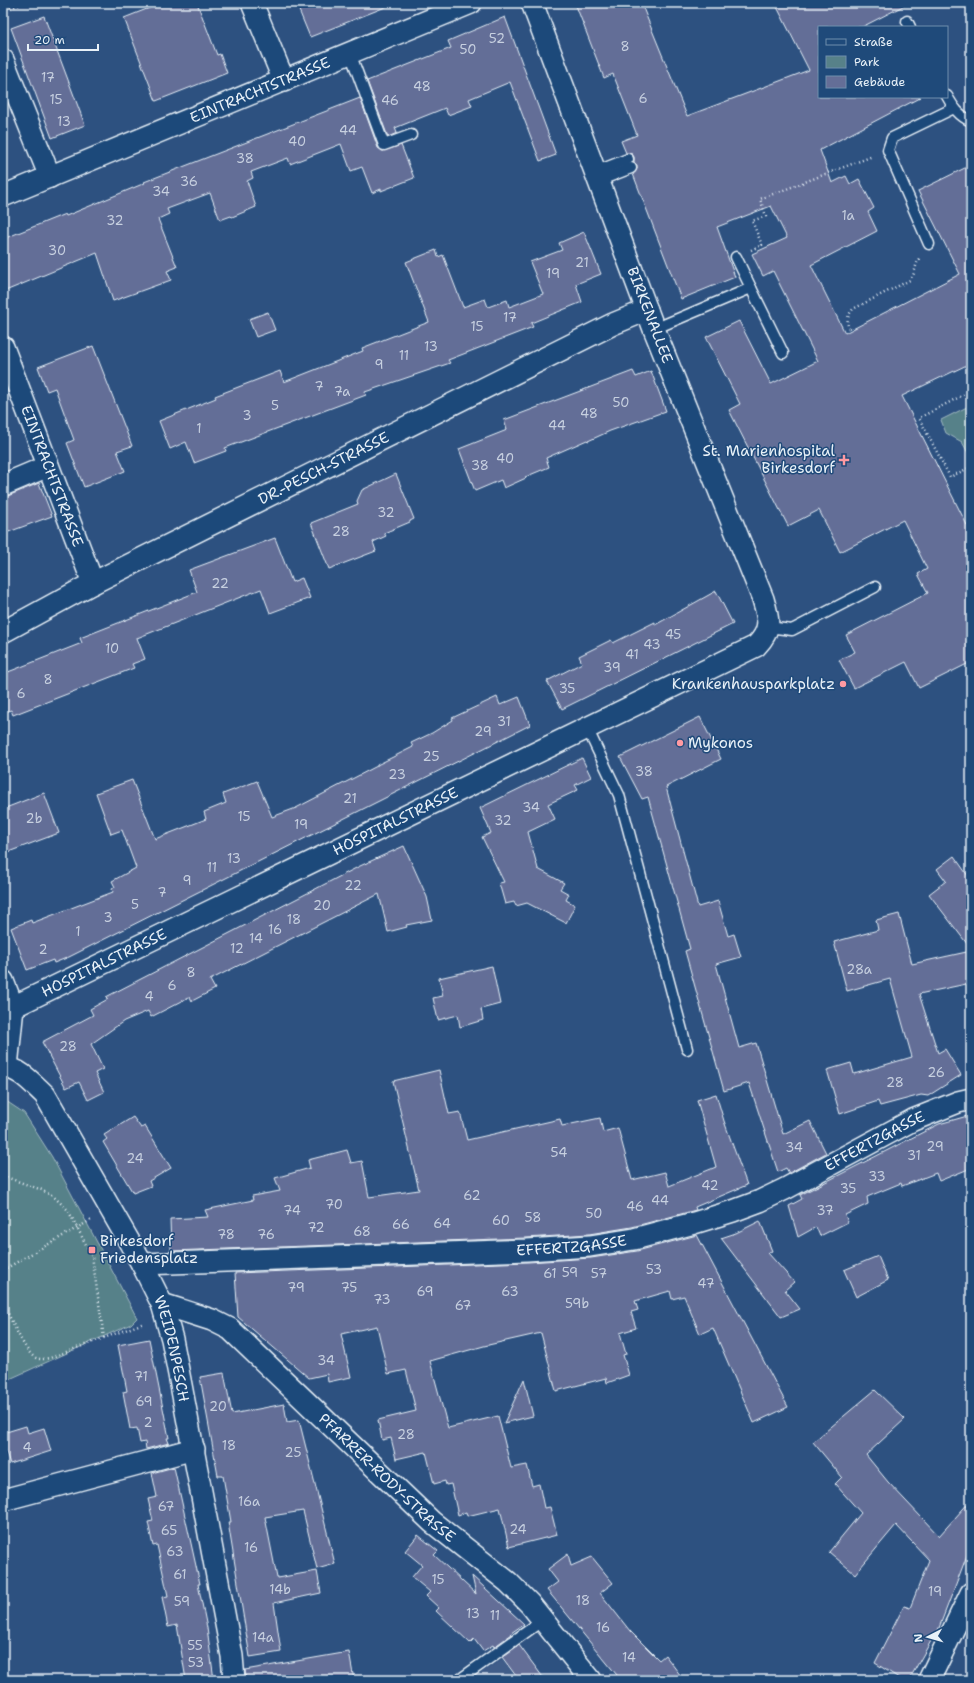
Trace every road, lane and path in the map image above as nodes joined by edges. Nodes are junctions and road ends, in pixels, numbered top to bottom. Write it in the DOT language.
graph roads {
  1 [pos="24,3"];
  2 [pos="252,3"];
  3 [pos="471,3"];
  4 [pos="532,3"];
  5 [pos="3,11"];
  6 [pos="350,53"];
  7 [pos="3,60"];
  8 [pos="284,80"];
  9 [pos="948,98"];
  10 [pos="954,108"];
  11 [pos="971,121"];
  12 [pos="411,135"];
  13 [pos="888,150"];
  14 [pos="630,164"];
  15 [pos="597,176"];
  16 [pos="50,177"];
  17 [pos="3,196"];
  18 [pos="929,244"];
  19 [pos="736,257"];
  20 [pos="751,288"];
  21 [pos="647,310"];
  22 [pos="654,329"];
  23 [pos="849,329"];
  24 [pos="4,352"];
  25 [pos="783,353"];
  26 [pos="971,391"];
  27 [pos="48,466"];
  28 [pos="971,467"];
  29 [pos="3,485"];
  30 [pos="93,583"];
  31 [pos="875,587"];
  32 [pos="768,627"];
  33 [pos="3,632"];
  34 [pos="587,728"];
  35 [pos="3,980"];
  36 [pos="13,1007"];
  37 [pos="687,1049"];
  38 [pos="5,1067"];
  39 [pos="971,1099"];
  40 [pos="3,1176"];
  41 [pos="111,1209"];
  42 [pos="77,1228"];
  43 [pos="142,1264"];
  44 [pos="3,1270"];
  45 [pos="3,1303"];
  46 [pos="163,1310"];
  47 [pos="104,1338"];
  48 [pos="194,1449"];
  49 [pos="3,1500"];
  50 [pos="971,1593"];
  51 [pos="543,1620"];
  52 [pos="234,1680"];
  53 [pos="459,1680"];
  54 [pos="591,1680"];
  55 [pos="929,1680"];
  1 -- 5 [label="path"];
  2 -- 8 [label="street"];
  3 -- 6 [label="street, EINTRACHTSTRASSE"];
  4 -- 15 [label="street, BIRKENALLEE"];
  6 -- 8 [label="street, EINTRACHTSTRASSE"];
  6 -- 12 [label="lane"];
  7 -- 16 [label="street"];
  8 -- 16 [label="street, EINTRACHTSTRASSE"];
  9 -- 10 [label="lane"];
  10 -- 11 [label="lane"];
  10 -- 13 [label="lane"];
  13 -- 18 [label="lane"];
  13 -- 19 [label="path"];
  14 -- 15 [label="lane"];
  15 -- 21 [label="street, BIRKENALLEE"];
  16 -- 17 [label="street, EINTRACHTSTRASSE"];
  18 -- 23 [label="path"];
  19 -- 20 [label="lane"];
  20 -- 22 [label="lane"];
  20 -- 25 [label="lane"];
  21 -- 22 [label="street, BIRKENALLEE"];
  21 -- 30 [label="street, DR.-PESCH-STRASSE"];
  22 -- 32 [label="street, BIRKENALLEE"];
  24 -- 27 [label="street, EINTRACHTSTRASSE"];
  26 -- 28 [label="path"];
  27 -- 29 [label="street"];
  27 -- 30 [label="street, EINTRACHTSTRASSE"];
  30 -- 33 [label="street, DR.-PESCH-STRASSE"];
  31 -- 32 [label="lane"];
  32 -- 34 [label="street, HOSPITALSTRASSE"];
  34 -- 36 [label="street, HOSPITALSTRASSE"];
  34 -- 37 [label="lane"];
  35 -- 36 [label="street"];
  36 -- 38 [label="street"];
  38 -- 41 [label="street, WEIDENPESCH"];
  39 -- 43 [label="street, EFFERTZGASSE"];
  40 -- 42 [label="path"];
  41 -- 42 [label="path"];
  41 -- 43 [label="street, WEIDENPESCH"];
  42 -- 44 [label="path"];
  42 -- 47 [label="path"];
  43 -- 46 [label="street, WEIDENPESCH"];
  45 -- 47 [label="path"];
  46 -- 47 [label="path"];
  46 -- 48 [label="street, WEIDENPESCH"];
  46 -- 51 [label="street, PFARRER-RODY-STRASSE"];
  48 -- 49 [label="street"];
  48 -- 52 [label="street, WEIDENPESCH"];
  50 -- 55 [label="street"];
  51 -- 53 [label="lane"];
  51 -- 54 [label="street, PFARRER-RODY-STRASSE"];
}
